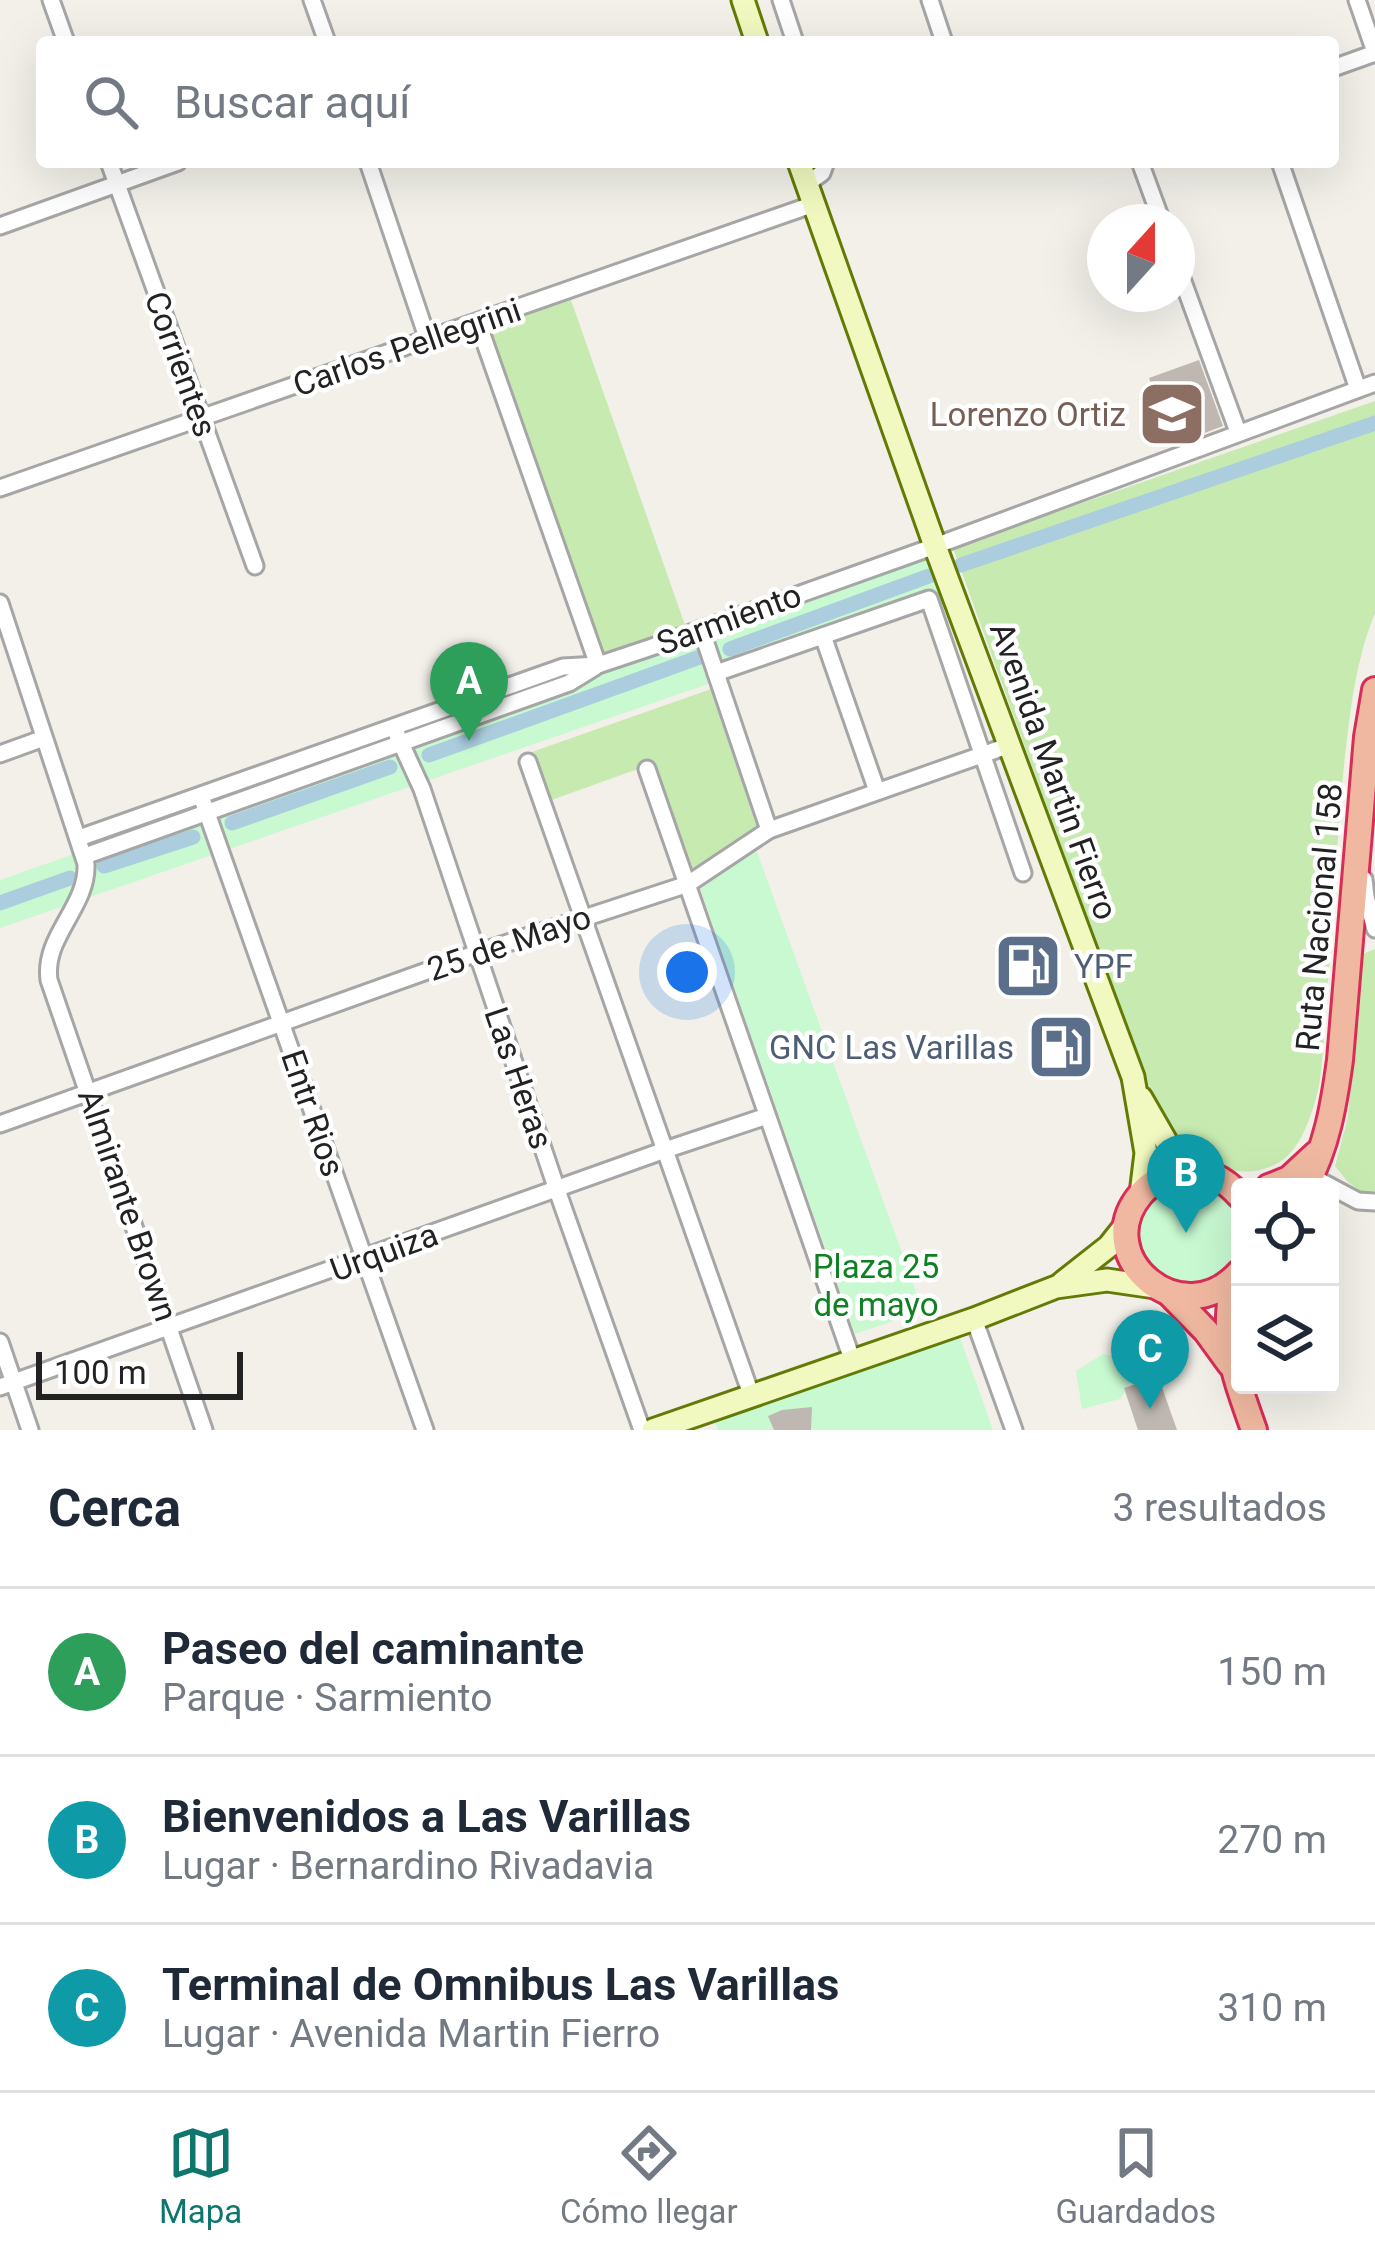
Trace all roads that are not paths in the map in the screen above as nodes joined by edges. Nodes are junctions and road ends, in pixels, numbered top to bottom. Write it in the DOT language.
graph roads {
  1 [pos="51,0"];
  2 [pos="313,0"];
  3 [pos="743,0"];
  4 [pos="782,0"];
  5 [pos="930,0"];
  6 [pos="1357,0"];
  7 [pos="64,36"];
  8 [pos="325,36"];
  9 [pos="756,36"];
  10 [pos="794,36"];
  11 [pos="942,36"];
  12 [pos="1375,53"];
  13 [pos="1339,66"];
  14 [pos="111,168"];
  15 [pos="161,168"];
  16 [pos="370,168"];
  17 [pos="1142,168"];
  18 [pos="1282,168"];
  19 [pos="116,184"];
  20 [pos="807,184"];
  21 [pos="1155,204"];
  22 [pos="0,226"];
  23 [pos="1194,312"];
  24 [pos="478,322"];
  25 [pos="428,340"];
  26 [pos="1375,383"];
  27 [pos="1358,389"];
  28 [pos="200,420"];
  29 [pos="1238,432"];
  30 [pos="0,488"];
  31 [pos="935,545"];
  32 [pos="255,566"];
  33 [pos="0,603"];
  34 [pos="701,628"];
  35 [pos="823,636"];
  36 [pos="598,665"];
  37 [pos="716,674"];
  38 [pos="1375,690"];
  39 [pos="397,736"];
  40 [pos="44,738"];
  41 [pos="1010,745"];
  42 [pos="0,754"];
  43 [pos="982,754"];
  44 [pos="528,762"];
  45 [pos="647,770"];
  46 [pos="877,790"];
  47 [pos="204,804"];
  48 [pos="769,830"];
  49 [pos="79,838"];
  50 [pos="86,866"];
  51 [pos="1023,873"];
  52 [pos="688,884"];
  53 [pos="585,917"];
  54 [pos="1367,933"];
  55 [pos="477,953"];
  56 [pos="281,1022"];
  57 [pos="1135,1087"];
  58 [pos="89,1092"];
  59 [pos="767,1116"];
  60 [pos="0,1124"];
  61 [pos="1322,1148"];
  62 [pos="664,1150"];
  63 [pos="1196,1171"];
  64 [pos="1289,1178"];
  65 [pos="1310,1178"];
  66 [pos="1231,1188"];
  67 [pos="557,1190"];
  68 [pos="1141,1193"];
  69 [pos="1339,1194"];
  70 [pos="1375,1202"];
  71 [pos="1128,1222"];
  72 [pos="363,1259"];
  73 [pos="1231,1279"];
  74 [pos="1056,1287"];
  75 [pos="1162,1290"];
  76 [pos="1231,1304"];
  77 [pos="974,1319"];
  78 [pos="170,1328"];
  79 [pos="0,1342"];
  80 [pos="852,1359"];
  81 [pos="1231,1366"];
  82 [pos="7,1384"];
  83 [pos="751,1394"];
  84 [pos="1241,1394"];
  85 [pos="30,1430"];
  86 [pos="204,1430"];
  87 [pos="424,1430"];
  88 [pos="643,1430"];
  89 [pos="653,1430"];
  90 [pos="1014,1430"];
  91 [pos="1254,1430"];
  1 -- 7 [label="street"];
  2 -- 8 [label="street"];
  3 -- 9 [label="main road"];
  4 -- 10 [label="street"];
  5 -- 11 [label="street"];
  6 -- 12 [label="street"];
  12 -- 13 [label="street"];
  14 -- 19 [label="street, Corrientes"];
  15 -- 19 [label="street"];
  16 -- 25 [label="street"];
  17 -- 21 [label="street"];
  18 -- 27 [label="street"];
  19 -- 22 [label="street"];
  19 -- 28 [label="street, Corrientes"];
  20 -- 24 [label="street, Carlos Pellegrini"];
  20 -- 31 [label="main road, Avenida Martin Fierro"];
  23 -- 29 [label="street"];
  24 -- 25 [label="street, Carlos Pellegrini"];
  24 -- 36 [label="street"];
  25 -- 28 [label="street, Carlos Pellegrini"];
  26 -- 27 [label="street, Sarmiento"];
  27 -- 29 [label="street, Sarmiento"];
  28 -- 30 [label="street, Carlos Pellegrini"];
  28 -- 32 [label="street, Corrientes"];
  29 -- 31 [label="street, Sarmiento"];
  31 -- 34 [label="street, Sarmiento"];
  31 -- 41 [label="main road, Avenida Martin Fierro"];
  33 -- 40 [label="street"];
  34 -- 36 [label="street, Sarmiento"];
  34 -- 37 [label="street"];
  35 -- 37 [label="street"];
  35 -- 43 [label="street"];
  35 -- 46 [label="street"];
  36 -- 39 [label="street, Sarmiento"];
  37 -- 48 [label="street"];
  38 -- 54 [label="highway, Ruta Nacional 158"];
  39 -- 47 [label="street"];
  39 -- 55 [label="street, Las Heras"];
  40 -- 42 [label="street"];
  40 -- 49 [label="street"];
  41 -- 43 [label="street, 25 de Mayo"];
  41 -- 57 [label="main road, Avenida Martin Fierro"];
  43 -- 46 [label="street, 25 de Mayo"];
  43 -- 51 [label="street"];
  44 -- 53 [label="street"];
  45 -- 52 [label="street"];
  46 -- 48 [label="street, 25 de Mayo"];
  47 -- 49 [label="street"];
  47 -- 50 [label="street"];
  47 -- 56 [label="street, Entr Rios"];
  48 -- 52 [label="street, 25 de Mayo"];
  49 -- 50 [label="street"];
  50 -- 58 [label="street, Almirante Brown"];
  52 -- 53 [label="street, 25 de Mayo"];
  52 -- 59 [label="street"];
  53 -- 55 [label="street, 25 de Mayo"];
  53 -- 62 [label="street"];
  54 -- 61 [label="highway, Ruta Nacional 158"];
  55 -- 56 [label="street, 25 de Mayo"];
  55 -- 67 [label="street, Las Heras"];
  56 -- 58 [label="street, 25 de Mayo"];
  56 -- 72 [label="street, Entr Rios"];
  57 -- 63 [label="main road, Avenida Martin Fierro"];
  57 -- 68 [label="main road, Avenida Martin Fierro"];
  58 -- 60 [label="street, 25 de Mayo"];
  58 -- 78 [label="street, Almirante Brown"];
  59 -- 62 [label="street, Urquiza"];
  59 -- 80 [label="street"];
  61 -- 64 [label="highway"];
  61 -- 65 [label="highway, Ruta Nacional 158"];
  62 -- 67 [label="street, Urquiza"];
  62 -- 83 [label="street"];
  63 -- 66 [label="highway"];
  63 -- 68 [label="highway"];
  67 -- 72 [label="street, Urquiza"];
  67 -- 88 [label="street, Las Heras"];
  68 -- 71 [label="highway"];
  69 -- 70 [label="street"];
  71 -- 74 [label="main road"];
  71 -- 75 [label="highway"];
  72 -- 78 [label="street, Urquiza"];
  72 -- 87 [label="street, Entr Rios"];
  73 -- 75 [label="highway"];
  74 -- 75 [label="main road"];
  74 -- 77 [label="main road"];
  75 -- 81 [label="highway"];
  76 -- 81 [label="highway"];
  77 -- 80 [label="main road"];
  77 -- 90 [label="street"];
  78 -- 82 [label="street, Urquiza"];
  78 -- 86 [label="street, Almirante Brown"];
  79 -- 82 [label="street"];
  80 -- 83 [label="main road"];
  82 -- 85 [label="street"];
  83 -- 89 [label="main road"];
  84 -- 91 [label="highway"];
}
